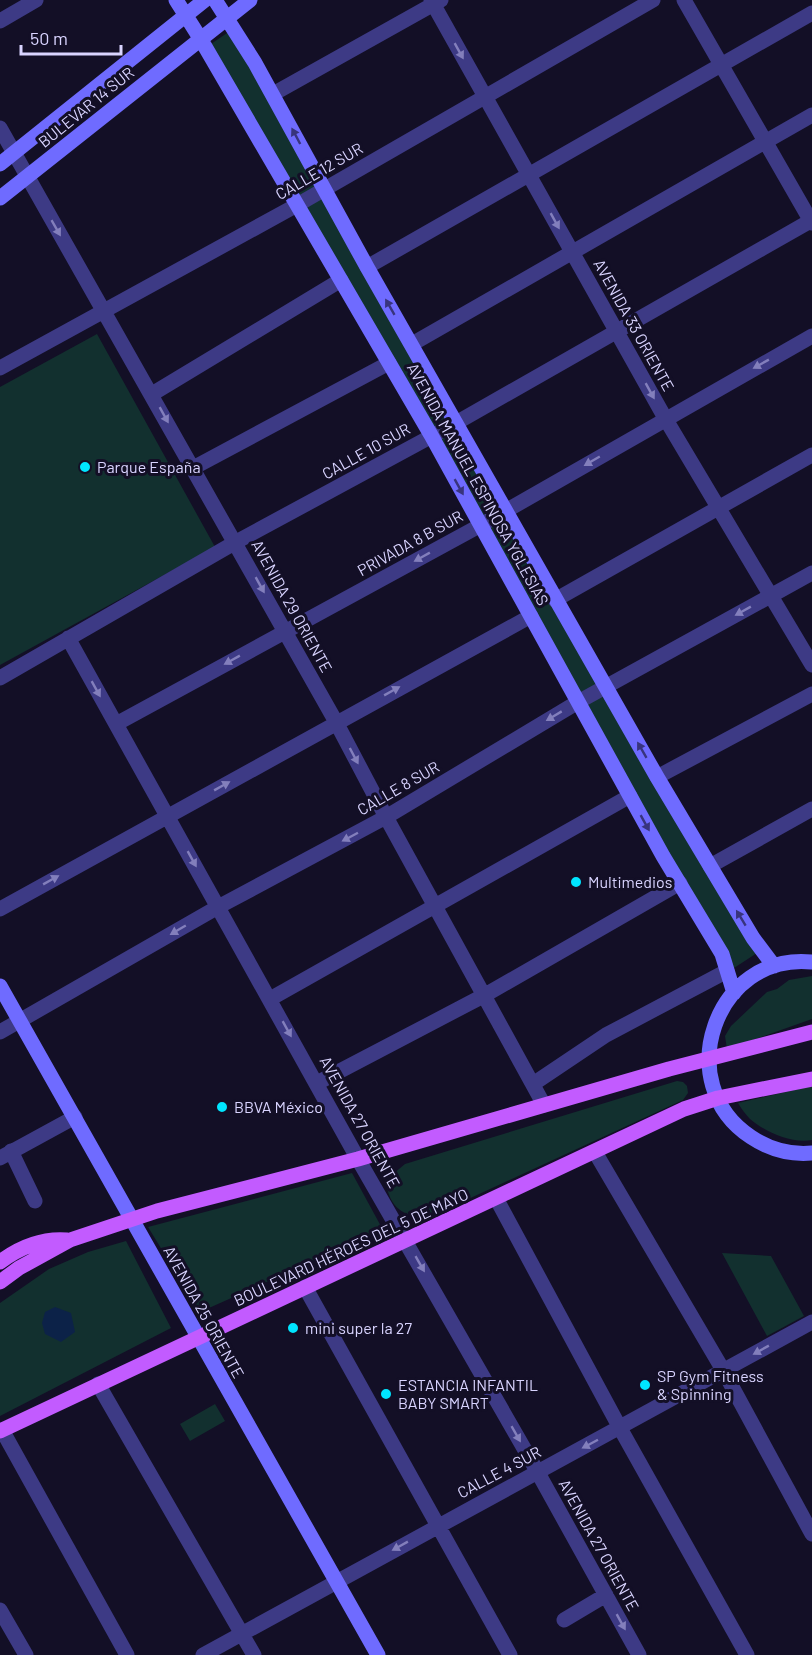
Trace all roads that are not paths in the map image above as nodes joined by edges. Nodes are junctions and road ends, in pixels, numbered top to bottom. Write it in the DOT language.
graph roads {
  1 [pos="36,0"];
  2 [pos="177,0"];
  3 [pos="205,0"];
  4 [pos="215,0"];
  5 [pos="250,0"];
  6 [pos="653,0"];
  7 [pos="684,0"];
  8 [pos="435,2"];
  9 [pos="812,13"];
  10 [pos="186,15"];
  11 [pos="227,17"];
  12 [pos="0,21"];
  13 [pos="201,38"];
  14 [pos="721,65"];
  15 [pos="273,94"];
  16 [pos="485,97"];
  17 [pos="812,115"];
  18 [pos="0,128"];
  19 [pos="765,142"];
  20 [pos="14,153"];
  21 [pos="0,164"];
  22 [pos="530,175"];
  23 [pos="27,177"];
  24 [pos="324,188"];
  25 [pos="0,198"];
  26 [pos="297,205"];
  27 [pos="812,222"];
  28 [pos="573,251"];
  29 [pos="368,267"];
  30 [pos="341,280"];
  31 [pos="105,311"];
  32 [pos="616,330"];
  33 [pos="812,336"];
  34 [pos="412,344"];
  35 [pos="389,363"];
  36 [pos="0,368"];
  37 [pos="152,394"];
  38 [pos="665,418"];
  39 [pos="456,423"];
  40 [pos="431,435"];
  41 [pos="812,454"];
  42 [pos="193,468"];
  43 [pos="720,508"];
  44 [pos="505,511"];
  45 [pos="481,525"];
  46 [pos="236,542"];
  47 [pos="812,573"];
  48 [pos="772,595"];
  49 [pos="555,600"];
  50 [pos="531,616"];
  51 [pos="285,631"];
  52 [pos="68,638"];
  53 [pos="812,665"];
  54 [pos="0,678"];
  55 [pos="606,687"];
  56 [pos="812,694"];
  57 [pos="578,702"];
  58 [pos="336,722"];
  59 [pos="116,724"];
  60 [pos="657,777"];
  61 [pos="630,796"];
  62 [pos="812,809"];
  63 [pos="167,816"];
  64 [pos="386,817"];
  65 [pos="710,866"];
  66 [pos="680,884"];
  67 [pos="436,906"];
  68 [pos="218,907"];
  69 [pos="0,909"];
  70 [pos="812,962"];
  71 [pos="774,966"];
  72 [pos="727,971"];
  73 [pos="0,986"];
  74 [pos="734,993"];
  75 [pos="485,995"];
  76 [pos="270,999"];
  77 [pos="20,1020"];
  78 [pos="0,1032"];
  79 [pos="812,1032"];
  80 [pos="709,1060"];
  81 [pos="812,1079"];
  82 [pos="317,1083"];
  83 [pos="533,1084"];
  84 [pos="718,1098"];
  85 [pos="544,1105"];
  86 [pos="75,1117"];
  87 [pos="595,1152"];
  88 [pos="812,1153"];
  89 [pos="6,1155"];
  90 [pos="358,1159"];
  91 [pos="496,1198"];
  92 [pos="35,1201"];
  93 [pos="132,1220"];
  94 [pos="70,1240"];
  95 [pos="406,1240"];
  96 [pos="0,1262"];
  97 [pos="0,1282"];
  98 [pos="304,1287"];
  99 [pos="812,1322"];
  100 [pos="198,1339"];
  101 [pos="723,1370"];
  102 [pos="98,1384"];
  103 [pos="620,1428"];
  104 [pos="1,1429"];
  105 [pos="537,1471"];
  106 [pos="437,1526"];
  107 [pos="812,1534"];
  108 [pos="337,1581"];
  109 [pos="606,1594"];
  110 [pos="0,1610"];
  111 [pos="564,1620"];
  112 [pos="242,1634"];
  113 [pos="26,1655"];
  114 [pos="127,1655"];
  115 [pos="203,1655"];
  116 [pos="254,1655"];
  117 [pos="378,1655"];
  118 [pos="510,1655"];
  119 [pos="639,1655"];
  120 [pos="747,1655"];
  1 -- 12 [label="street"];
  2 -- 10 [label="main road, AVENIDA MANUEL ESPINOSA YGLESIAS"];
  3 -- 10 [label="main road, BULEVAR 14 SUR"];
  4 -- 11 [label="main road, AVENIDA MANUEL ESPINOSA YGLESIAS"];
  5 -- 11 [label="main road, BULEVAR 14 SUR"];
  6 -- 16 [label="street, CALLE 12 SUR"];
  7 -- 14 [label="street"];
  8 -- 15 [label="street"];
  8 -- 16 [label="street, AVENIDA 33 ORIENTE, one-way"];
  9 -- 14 [label="street"];
  10 -- 13 [label="main road, AVENIDA MANUEL ESPINOSA YGLESIAS"];
  10 -- 20 [label="main road, BULEVAR 14 SUR"];
  11 -- 13 [label="main road, BULEVAR 14 SUR"];
  11 -- 15 [label="main road, AVENIDA MANUEL ESPINOSA YGLESIAS"];
  13 -- 23 [label="main road, BULEVAR 14 SUR"];
  13 -- 26 [label="main road, AVENIDA MANUEL ESPINOSA YGLESIAS"];
  14 -- 19 [label="street"];
  14 -- 22 [label="street"];
  24 -- 15 [label="main road, AVENIDA MANUEL ESPINOSA YGLESIAS, one-way"];
  16 -- 22 [label="street, AVENIDA 33 ORIENTE"];
  16 -- 24 [label="street, CALLE 12 SUR"];
  17 -- 19 [label="street"];
  18 -- 20 [label="street, AVENIDA 29 ORIENTE"];
  19 -- 27 [label="street"];
  19 -- 28 [label="street"];
  20 -- 21 [label="main road, BULEVAR 14 SUR"];
  20 -- 23 [label="street, AVENIDA 29 ORIENTE"];
  22 -- 28 [label="street, AVENIDA 33 ORIENTE, one-way"];
  22 -- 29 [label="street"];
  23 -- 25 [label="main road, BULEVAR 14 SUR"];
  23 -- 31 [label="street, AVENIDA 29 ORIENTE, one-way"];
  24 -- 26 [label="street, CALLE 12 SUR"];
  24 -- 29 [label="main road, AVENIDA MANUEL ESPINOSA YGLESIAS"];
  26 -- 30 [label="main road, AVENIDA MANUEL ESPINOSA YGLESIAS"];
  26 -- 31 [label="street, CALLE 12 SUR"];
  27 -- 32 [label="street, CALLE 10 SUR"];
  28 -- 32 [label="street, AVENIDA 33 ORIENTE"];
  28 -- 34 [label="street"];
  34 -- 29 [label="main road, AVENIDA MANUEL ESPINOSA YGLESIAS, one-way"];
  30 -- 35 [label="main road, AVENIDA MANUEL ESPINOSA YGLESIAS"];
  30 -- 37 [label="street"];
  31 -- 36 [label="street, CALLE 12 SUR"];
  31 -- 37 [label="street, AVENIDA 29 ORIENTE"];
  32 -- 38 [label="street, AVENIDA 33 ORIENTE, one-way"];
  32 -- 39 [label="street, CALLE 10 SUR"];
  33 -- 38 [label="street, PRIVADA 8 B SUR, one-way"];
  34 -- 39 [label="main road, AVENIDA MANUEL ESPINOSA YGLESIAS"];
  35 -- 40 [label="main road, AVENIDA MANUEL ESPINOSA YGLESIAS"];
  35 -- 42 [label="street"];
  37 -- 42 [label="street, AVENIDA 29 ORIENTE, one-way"];
  38 -- 43 [label="street, AVENIDA 33 ORIENTE"];
  38 -- 44 [label="street, PRIVADA 8 B SUR, one-way"];
  39 -- 40 [label="street, CALLE 10 SUR"];
  39 -- 44 [label="main road, AVENIDA MANUEL ESPINOSA YGLESIAS"];
  40 -- 45 [label="main road, AVENIDA MANUEL ESPINOSA YGLESIAS, one-way"];
  40 -- 46 [label="street, CALLE 10 SUR"];
  41 -- 43 [label="street"];
  42 -- 46 [label="street, AVENIDA 29 ORIENTE"];
  43 -- 48 [label="street, AVENIDA 33 ORIENTE"];
  43 -- 49 [label="street"];
  44 -- 45 [label="street, PRIVADA 8 B SUR"];
  44 -- 49 [label="main road, AVENIDA MANUEL ESPINOSA YGLESIAS"];
  45 -- 50 [label="main road, AVENIDA MANUEL ESPINOSA YGLESIAS"];
  45 -- 51 [label="street, PRIVADA 8 B SUR, one-way"];
  46 -- 51 [label="street, AVENIDA 29 ORIENTE, one-way"];
  46 -- 52 [label="street, CALLE 10 SUR"];
  47 -- 48 [label="street, CALLE 8 SUR"];
  48 -- 53 [label="street, AVENIDA 33 ORIENTE"];
  48 -- 55 [label="street, CALLE 8 SUR, one-way"];
  49 -- 55 [label="main road, AVENIDA MANUEL ESPINOSA YGLESIAS"];
  50 -- 57 [label="main road, AVENIDA MANUEL ESPINOSA YGLESIAS"];
  58 -- 50 [label="street, one-way"];
  51 -- 58 [label="street, AVENIDA 29 ORIENTE"];
  51 -- 59 [label="street, PRIVADA 8 B SUR, one-way"];
  52 -- 54 [label="street, CALLE 10 SUR"];
  52 -- 59 [label="street, AVENIDA 27 ORIENTE, one-way"];
  55 -- 57 [label="street, CALLE 8 SUR"];
  60 -- 55 [label="main road, AVENIDA MANUEL ESPINOSA YGLESIAS, one-way"];
  56 -- 60 [label="street"];
  57 -- 61 [label="main road, AVENIDA MANUEL ESPINOSA YGLESIAS"];
  57 -- 64 [label="street, CALLE 8 SUR, one-way"];
  63 -- 58 [label="street, one-way"];
  58 -- 64 [label="street, AVENIDA 29 ORIENTE, one-way"];
  59 -- 63 [label="street, AVENIDA 27 ORIENTE"];
  60 -- 65 [label="main road, AVENIDA MANUEL ESPINOSA YGLESIAS"];
  61 -- 66 [label="main road, AVENIDA MANUEL ESPINOSA YGLESIAS, one-way"];
  61 -- 67 [label="street"];
  62 -- 65 [label="street"];
  63 -- 68 [label="street, AVENIDA 27 ORIENTE, one-way"];
  69 -- 63 [label="street, one-way"];
  64 -- 67 [label="street, AVENIDA 29 ORIENTE"];
  64 -- 68 [label="street, CALLE 8 SUR, one-way"];
  71 -- 65 [label="main road, AVENIDA MANUEL ESPINOSA YGLESIAS, one-way"];
  66 -- 72 [label="main road, AVENIDA MANUEL ESPINOSA YGLESIAS"];
  66 -- 75 [label="street"];
  67 -- 75 [label="street, AVENIDA 29 ORIENTE"];
  67 -- 76 [label="street"];
  68 -- 76 [label="street, AVENIDA 27 ORIENTE"];
  68 -- 77 [label="street, CALLE 8 SUR, one-way"];
  70 -- 71 [label="main road"];
  71 -- 74 [label="main road"];
  72 -- 74 [label="main road, AVENIDA MANUEL ESPINOSA YGLESIAS"];
  72 -- 83 [label="street"];
  73 -- 77 [label="main road, AVENIDA 25 ORIENTE"];
  74 -- 80 [label="main road"];
  75 -- 82 [label="street"];
  75 -- 83 [label="street, AVENIDA 29 ORIENTE"];
  76 -- 82 [label="street, AVENIDA 27 ORIENTE, one-way"];
  77 -- 78 [label="street, CALLE 8 SUR"];
  77 -- 86 [label="main road, AVENIDA 25 ORIENTE"];
  79 -- 80 [label="main road"];
  80 -- 84 [label="main road"];
  80 -- 85 [label="main road"];
  81 -- 84 [label="main road, BOULEVARD HÉROES DEL 5 DE MAYO"];
  82 -- 90 [label="street, AVENIDA 27 ORIENTE"];
  83 -- 85 [label="street, AVENIDA 29 ORIENTE"];
  84 -- 87 [label="main road, BOULEVARD HÉROES DEL 5 DE MAYO"];
  84 -- 88 [label="main road"];
  85 -- 90 [label="main road"];
  86 -- 89 [label="street"];
  86 -- 93 [label="main road, AVENIDA 25 ORIENTE"];
  87 -- 91 [label="main road, BOULEVARD HÉROES DEL 5 DE MAYO"];
  87 -- 101 [label="street"];
  89 -- 92 [label="street"];
  90 -- 93 [label="main road"];
  90 -- 95 [label="street, AVENIDA 27 ORIENTE"];
  91 -- 95 [label="main road, BOULEVARD HÉROES DEL 5 DE MAYO"];
  91 -- 103 [label="street"];
  93 -- 94 [label="main road"];
  93 -- 100 [label="main road, AVENIDA 25 ORIENTE"];
  94 -- 96 [label="main road"];
  94 -- 97 [label="main road"];
  95 -- 98 [label="main road, BOULEVARD HÉROES DEL 5 DE MAYO"];
  95 -- 105 [label="street, AVENIDA 27 ORIENTE, one-way"];
  98 -- 100 [label="main road, BOULEVARD HÉROES DEL 5 DE MAYO"];
  98 -- 106 [label="street"];
  99 -- 101 [label="street, CALLE 4 SUR, one-way"];
  100 -- 102 [label="main road, BOULEVARD HÉROES DEL 5 DE MAYO"];
  100 -- 108 [label="main road, AVENIDA 25 ORIENTE"];
  101 -- 103 [label="street, CALLE 4 SUR"];
  101 -- 107 [label="street"];
  102 -- 104 [label="main road, BOULEVARD HÉROES DEL 5 DE MAYO"];
  102 -- 112 [label="street"];
  103 -- 105 [label="street, CALLE 4 SUR, one-way"];
  103 -- 120 [label="street"];
  104 -- 114 [label="street"];
  105 -- 106 [label="street, CALLE 4 SUR"];
  105 -- 109 [label="street, AVENIDA 27 ORIENTE"];
  106 -- 108 [label="street, CALLE 4 SUR, one-way"];
  106 -- 118 [label="street"];
  108 -- 112 [label="street, CALLE 4 SUR"];
  108 -- 117 [label="main road, AVENIDA 25 ORIENTE"];
  109 -- 111 [label="street"];
  109 -- 119 [label="street, AVENIDA 27 ORIENTE, one-way"];
  110 -- 113 [label="street"];
  112 -- 115 [label="street, CALLE 4 SUR"];
  112 -- 116 [label="street"];
}
